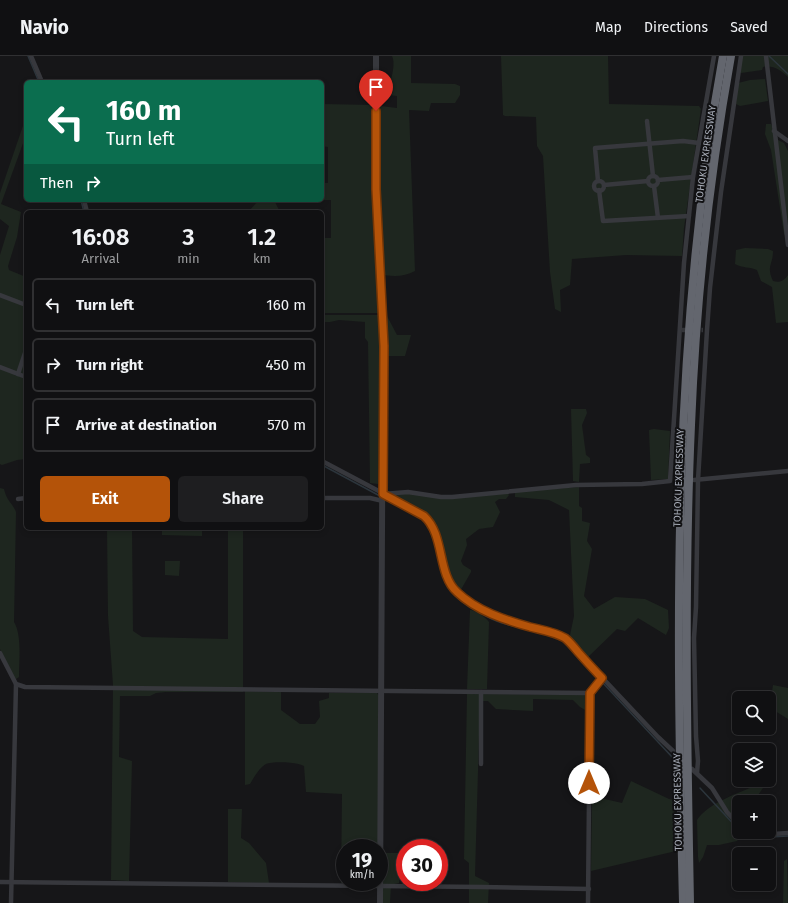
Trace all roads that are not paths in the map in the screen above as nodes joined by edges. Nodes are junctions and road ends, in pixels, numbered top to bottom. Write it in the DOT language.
graph roads {
  1 [pos="31,56"];
  2 [pos="376,56"];
  3 [pos="714,56"];
  4 [pos="723,56"];
  5 [pos="731,56"];
  6 [pos="741,56"];
  7 [pos="766,56"];
  8 [pos="41,80"];
  9 [pos="646,122"];
  10 [pos="774,131"];
  11 [pos="788,141"];
  12 [pos="699,143"];
  13 [pos="649,144"];
  14 [pos="653,176"];
  15 [pos="693,178"];
  16 [pos="658,180"];
  17 [pos="598,181"];
  18 [pos="648,181"];
  19 [pos="604,185"];
  20 [pos="654,186"];
  21 [pos="599,190"];
  22 [pos="689,216"];
  23 [pos="658,218"];
  24 [pos="788,245"];
  25 [pos="0,295"];
  26 [pos="24,304"];
  27 [pos="24,356"];
  28 [pos="0,367"];
  29 [pos="18,374"];
  30 [pos="24,376"];
  31 [pos="324,462"];
  32 [pos="788,471"];
  33 [pos="696,480"];
  34 [pos="383,494"];
  35 [pos="18,498"];
  36 [pos="24,498"];
  37 [pos="324,498"];
  38 [pos="383,501"];
  39 [pos="0,653"];
  40 [pos="602,678"];
  41 [pos="16,684"];
  42 [pos="381,691"];
  43 [pos="481,692"];
  44 [pos="590,693"];
  45 [pos="673,751"];
  46 [pos="481,764"];
  47 [pos="692,769"];
  48 [pos="697,773"];
  49 [pos="732,817"];
  50 [pos="788,833"];
  51 [pos="776,834"];
  52 [pos="380,839"];
  53 [pos="0,882"];
  54 [pos="12,882"];
  55 [pos="336,886"];
  56 [pos="388,887"];
  57 [pos="589,889"];
  58 [pos="380,891"];
  59 [pos="11,903"];
  60 [pos="380,903"];
  61 [pos="588,903"];
  62 [pos="683,903"];
  63 [pos="690,903"];
  1 -- 8 [label="street"];
  2 -- 34 [label="street"];
  3 -- 12 [label="street"];
  4 -- 62 [label="highway, TOHOKU EXPRESSWAY"];
  5 -- 63 [label="highway, TOHOKU EXPRESSWAY"];
  6 -- 33 [label="street"];
  7 -- 10 [label="street"];
  9 -- 13 [label="street"];
  10 -- 11 [label="street"];
  10 -- 24 [label="street"];
  12 -- 13 [label="street"];
  12 -- 15 [label="street"];
  13 -- 14 [label="street"];
  13 -- 17 [label="street"];
  14 -- 16 [label="street"];
  14 -- 18 [label="street"];
  15 -- 16 [label="street"];
  15 -- 22 [label="street"];
  16 -- 20 [label="street"];
  17 -- 19 [label="street"];
  17 -- 21 [label="street"];
  18 -- 19 [label="street"];
  18 -- 20 [label="street"];
  19 -- 21 [label="street"];
  20 -- 23 [label="street"];
  21 -- 23 [label="street"];
  22 -- 23 [label="street"];
  22 -- 34 [label="street"];
  25 -- 26 [label="street"];
  27 -- 29 [label="street"];
  28 -- 29 [label="street"];
  29 -- 30 [label="street"];
  31 -- 34 [label="street"];
  32 -- 33 [label="street"];
  33 -- 48 [label="street"];
  34 -- 38 [label="street"];
  34 -- 40 [label="street"];
  35 -- 36 [label="street"];
  37 -- 38 [label="street"];
  38 -- 42 [label="street"];
  39 -- 41 [label="street"];
  40 -- 44 [label="street"];
  40 -- 45 [label="street"];
  41 -- 42 [label="street"];
  41 -- 54 [label="street"];
  42 -- 43 [label="street"];
  42 -- 52 [label="street"];
  43 -- 44 [label="street"];
  43 -- 46 [label="street"];
  44 -- 57 [label="street"];
  47 -- 48 [label="street"];
  48 -- 49 [label="street"];
  50 -- 51 [label="street"];
  53 -- 54 [label="street"];
  54 -- 55 [label="street"];
  54 -- 59 [label="street"];
  56 -- 57 [label="street"];
  57 -- 61 [label="street"];
  58 -- 60 [label="street"];
}
